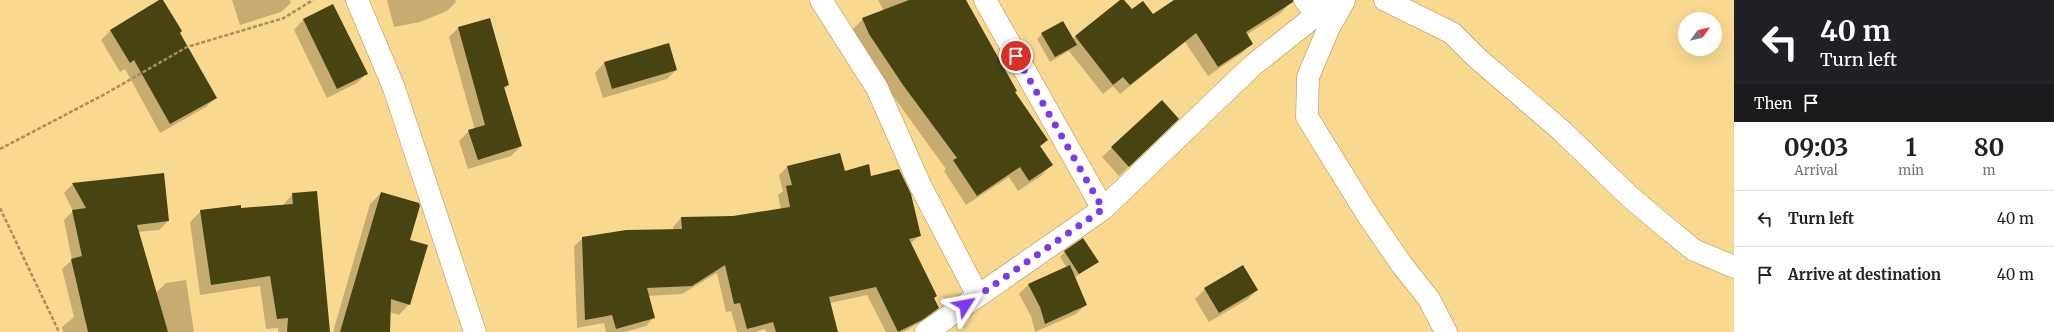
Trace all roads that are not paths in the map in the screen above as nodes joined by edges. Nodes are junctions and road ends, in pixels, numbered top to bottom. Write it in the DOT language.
graph roads {
  1 [pos="357,0"];
  2 [pos="821,0"];
  3 [pos="985,0"];
  4 [pos="1335,0"];
  5 [pos="1344,0"];
  6 [pos="1385,0"];
  7 [pos="1311,8"];
  8 [pos="1103,209"];
  9 [pos="1734,267"];
  10 [pos="978,296"];
  11 [pos="474,332"];
  12 [pos="926,332"];
  13 [pos="1446,332"];
  1 -- 11 [label="street"];
  2 -- 10 [label="street"];
  3 -- 8 [label="street"];
  4 -- 7 [label="street"];
  5 -- 13 [label="street"];
  6 -- 9 [label="street"];
  7 -- 8 [label="street"];
  8 -- 10 [label="street"];
  10 -- 12 [label="street"];
}
